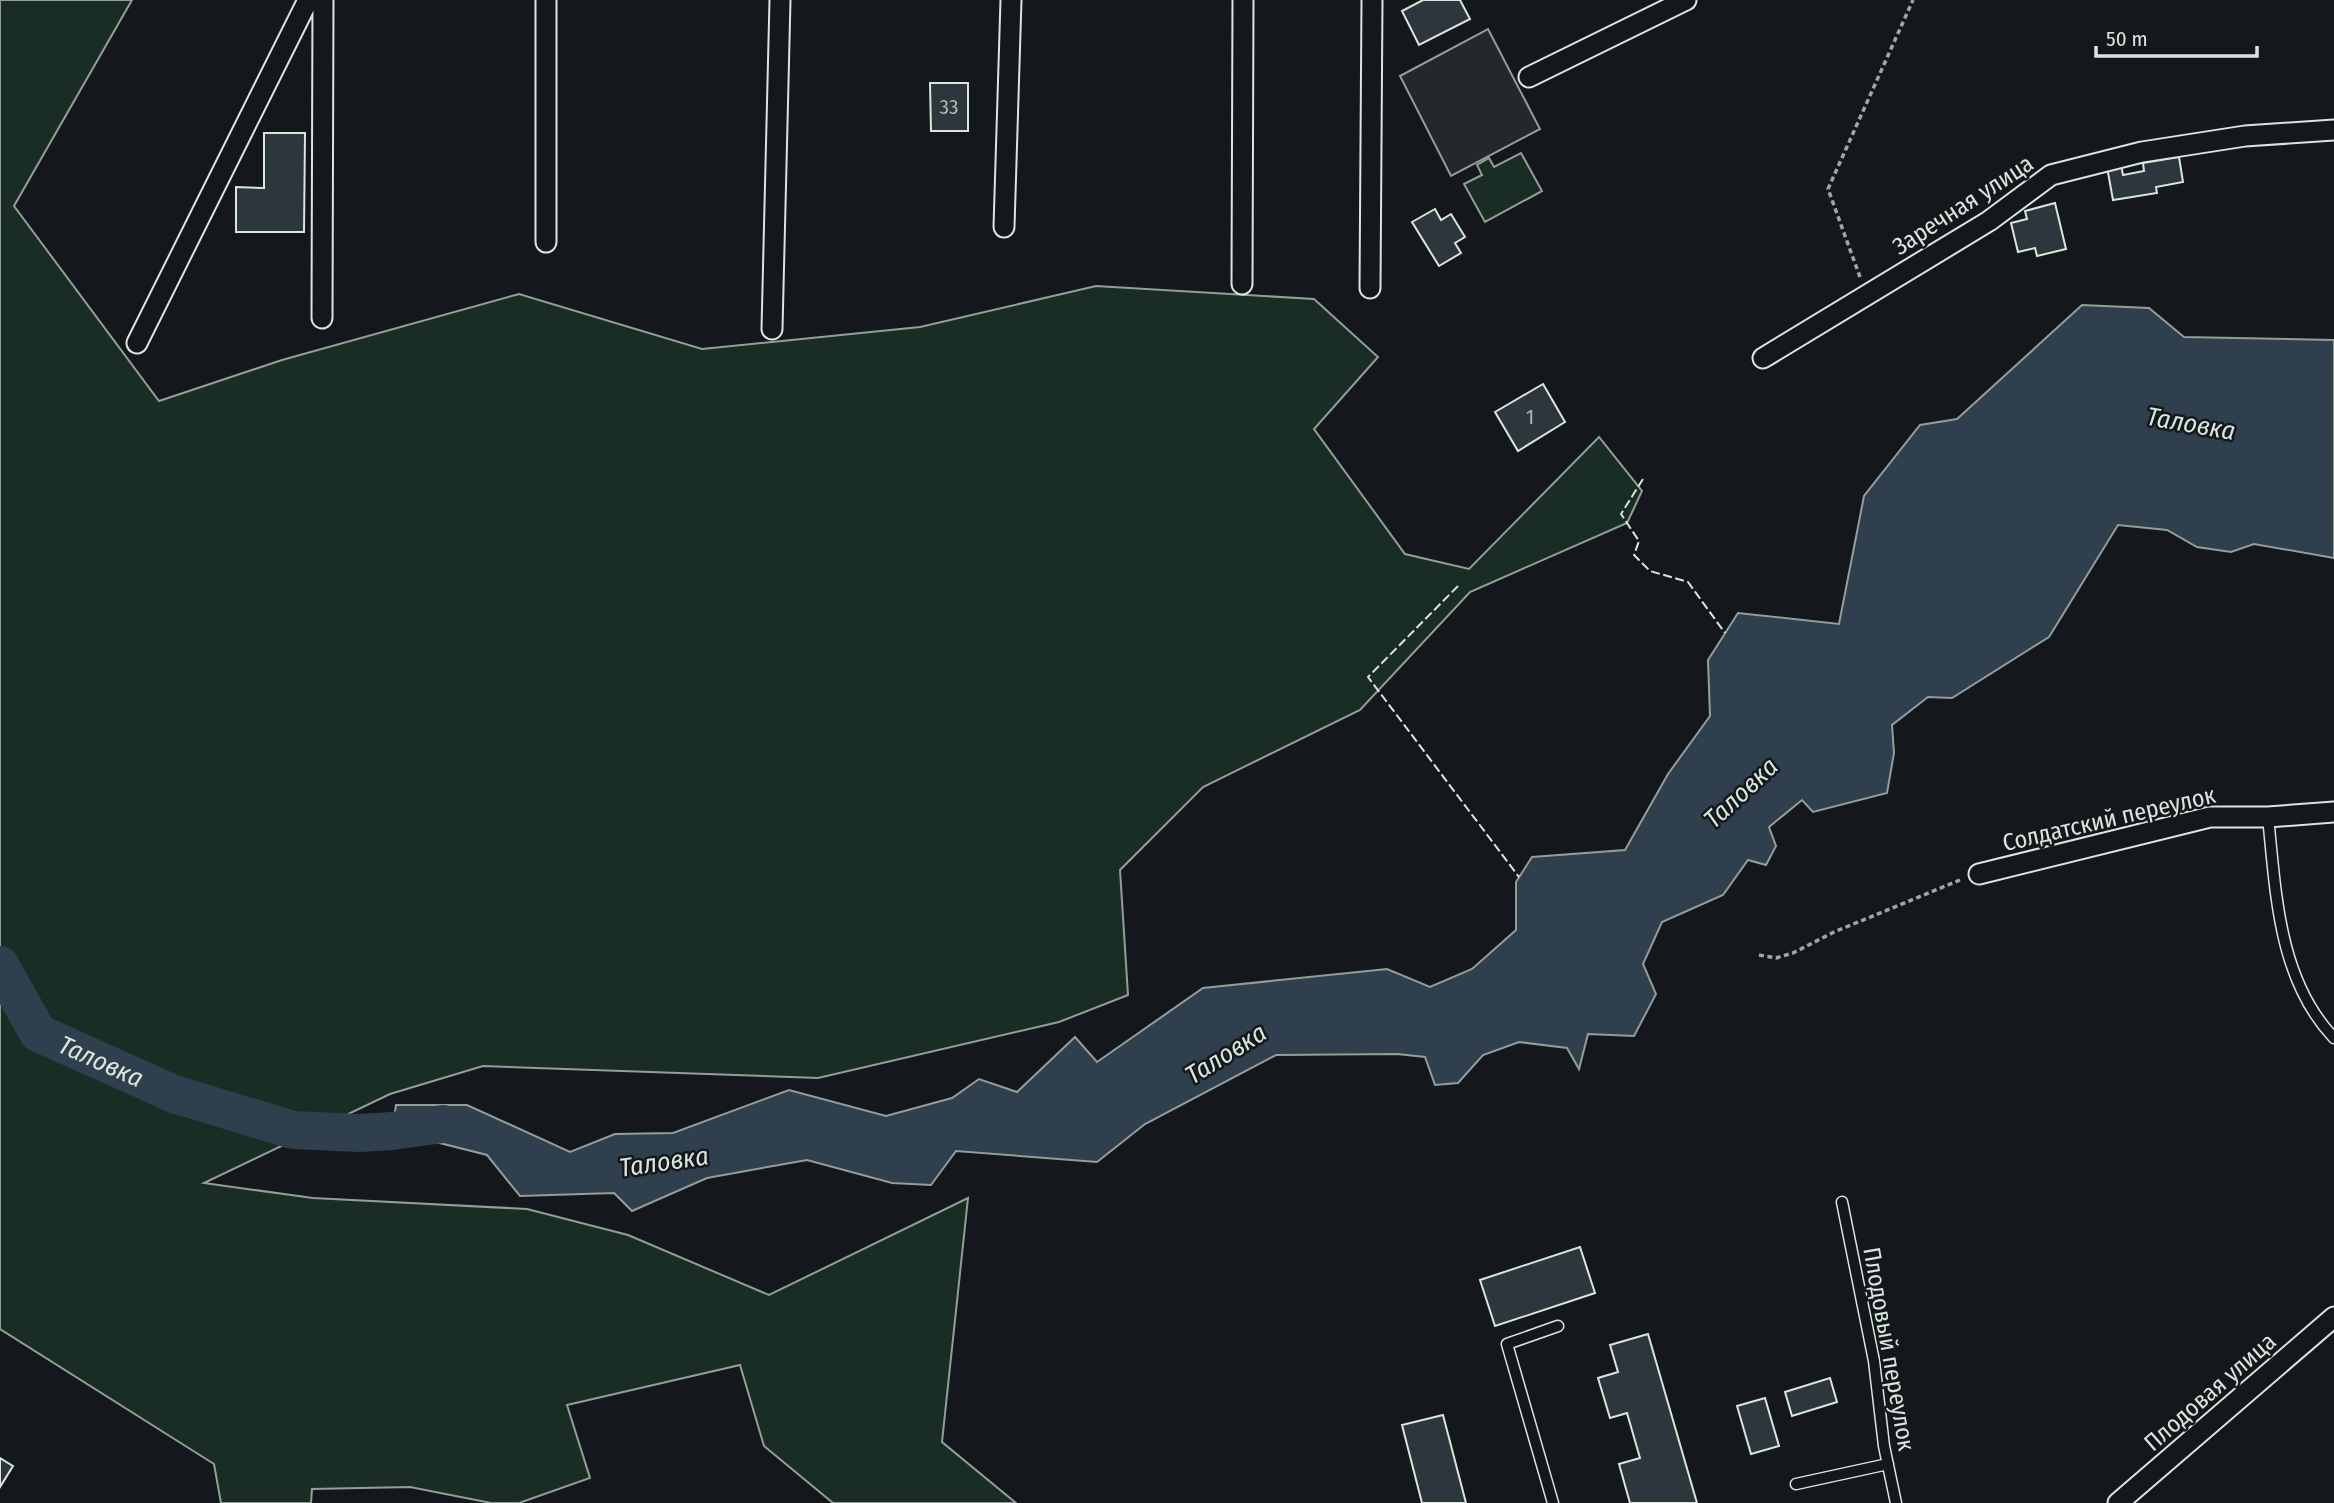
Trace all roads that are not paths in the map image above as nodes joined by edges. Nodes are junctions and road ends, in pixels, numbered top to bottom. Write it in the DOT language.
graph roads {
  1 [pos="308,0"];
  2 [pos="323,0"];
  3 [pos="546,0"];
  4 [pos="780,0"];
  5 [pos="1011,0"];
  6 [pos="1243,0"];
  7 [pos="1372,0"];
  8 [pos="1686,0"];
  9 [pos="1528,77"];
  10 [pos="2334,130"];
  11 [pos="1004,227"];
  12 [pos="545,242"];
  13 [pos="1242,284"];
  14 [pos="1370,288"];
  15 [pos="322,318"];
  16 [pos="772,329"];
  17 [pos="137,343"];
  18 [pos="1763,358"];
  19 [pos="2334,812"];
  20 [pos="2268,817"];
  21 [pos="1979,874"];
  22 [pos="2334,1038"];
  23 [pos="1842,1202"];
  24 [pos="2334,1317"];
  25 [pos="1558,1326"];
  26 [pos="1888,1464"];
  27 [pos="1796,1484"];
  28 [pos="1553,1503"];
  29 [pos="1896,1503"];
  30 [pos="2118,1503"];
  1 -- 17 [label="street"];
  2 -- 15 [label="street"];
  3 -- 12 [label="street"];
  4 -- 16 [label="street"];
  5 -- 11 [label="street"];
  6 -- 13 [label="street"];
  7 -- 14 [label="street"];
  8 -- 9 [label="street"];
  10 -- 18 [label="street, Заречная улица"];
  19 -- 20 [label="street, Солдатский переулок"];
  20 -- 21 [label="street, Солдатский переулок"];
  20 -- 22 [label="lane"];
  23 -- 26 [label="lane, Плодовый переулок"];
  24 -- 30 [label="street, Плодовая улица"];
  25 -- 28 [label="lane"];
  26 -- 27 [label="lane"];
  26 -- 29 [label="lane, Плодовый переулок"];
}
